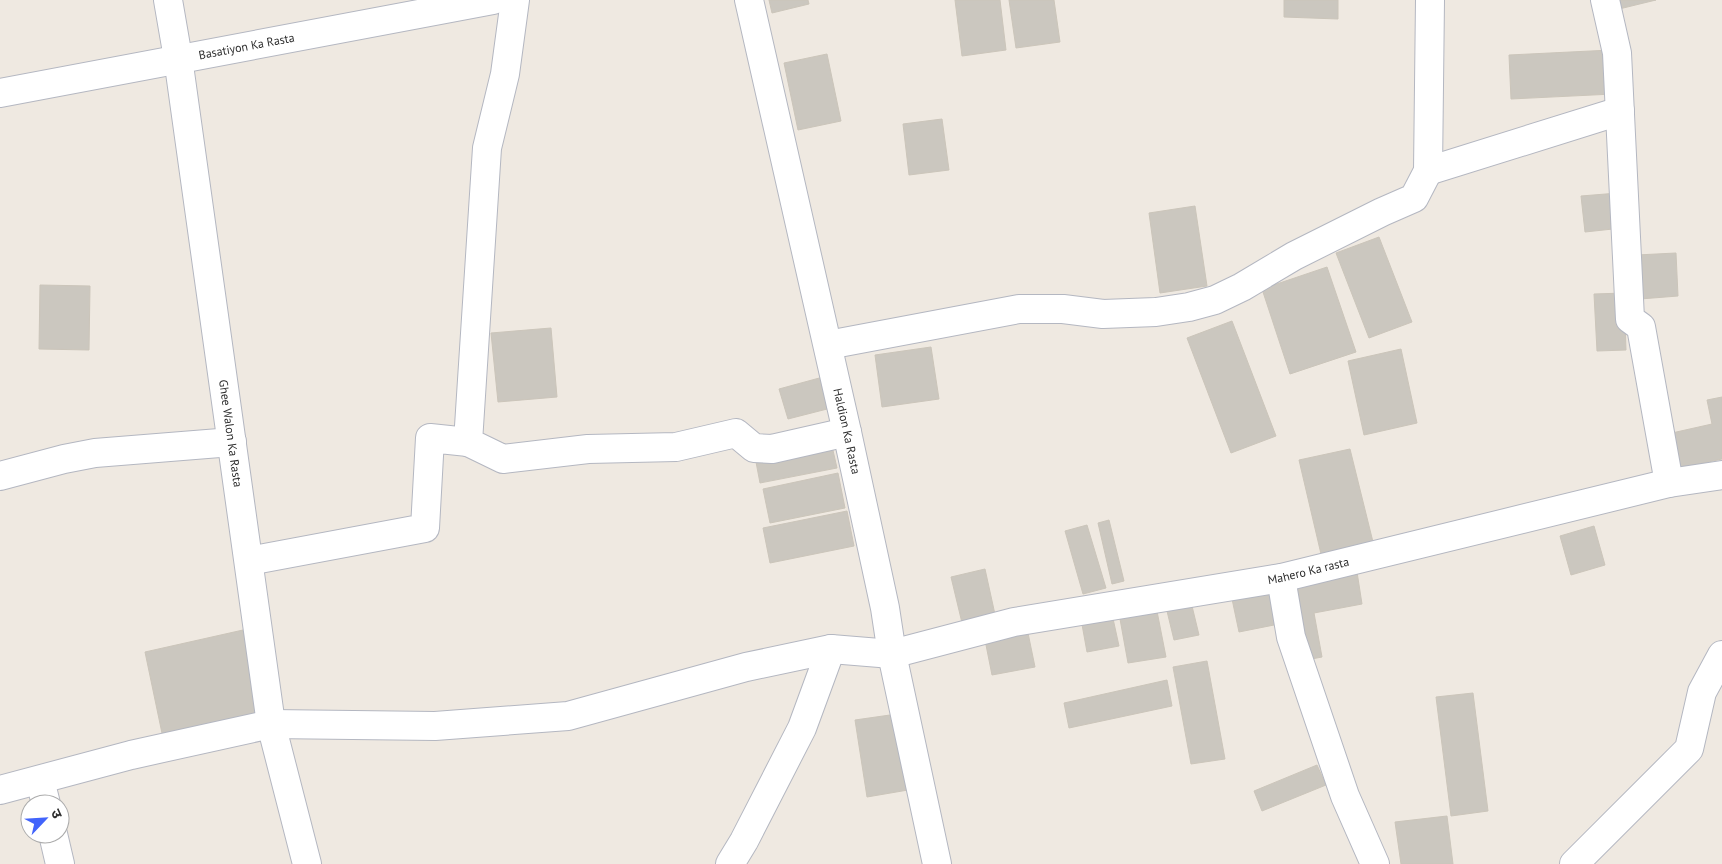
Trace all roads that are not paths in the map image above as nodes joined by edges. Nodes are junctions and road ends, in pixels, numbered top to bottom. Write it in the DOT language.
graph roads {
  1 [pos="168,0"];
  2 [pos="493,0"];
  3 [pos="515,0"];
  4 [pos="749,0"];
  5 [pos="1430,0"];
  6 [pos="1605,0"];
  7 [pos="178,58"];
  8 [pos="0,93"];
  9 [pos="1620,111"];
  10 [pos="1428,171"];
  11 [pos="828,345"];
  12 [pos="847,432"];
  13 [pos="232,442"];
  14 [pos="468,442"];
  15 [pos="1722,475"];
  16 [pos="0,476"];
  17 [pos="1669,483"];
  18 [pos="248,562"];
  19 [pos="1281,578"];
  20 [pos="831,649"];
  21 [pos="892,654"];
  22 [pos="1722,655"];
  23 [pos="271,724"];
  24 [pos="0,790"];
  25 [pos="43,792"];
  26 [pos="55,844"];
  27 [pos="60,864"];
  28 [pos="306,864"];
  29 [pos="730,864"];
  30 [pos="937,864"];
  31 [pos="1375,864"];
  32 [pos="1574,864"];
  1 -- 7 [label="street, Ghee Walon Ka Rasta"];
  2 -- 7 [label="street, Basatiyon Ka Rasta"];
  3 -- 14 [label="street"];
  4 -- 11 [label="street, Haldion Ka Rasta"];
  5 -- 10 [label="street"];
  6 -- 9 [label="street"];
  7 -- 8 [label="street, Basatiyon Ka Rasta"];
  7 -- 13 [label="street, Ghee Walon Ka Rasta"];
  9 -- 10 [label="street"];
  9 -- 17 [label="street"];
  10 -- 11 [label="street"];
  11 -- 12 [label="street, Haldion Ka Rasta"];
  12 -- 14 [label="street"];
  12 -- 21 [label="street, Haldion Ka Rasta"];
  13 -- 16 [label="street"];
  13 -- 18 [label="street, Ghee Walon Ka Rasta"];
  14 -- 18 [label="street"];
  15 -- 17 [label="street, Mahero Ka rasta"];
  17 -- 19 [label="street, Mahero Ka rasta"];
  18 -- 23 [label="street, Ghee Walon Ka Rasta"];
  19 -- 21 [label="street, Mahero Ka rasta"];
  19 -- 31 [label="street"];
  20 -- 21 [label="street, Mahero Ka rasta"];
  20 -- 23 [label="street, Mahero Ka rasta"];
  20 -- 29 [label="street"];
  21 -- 30 [label="street, Haldion Ka Rasta"];
  22 -- 32 [label="street"];
  23 -- 25 [label="street, Mahero Ka rasta"];
  23 -- 28 [label="street, Ghee Walon Ka Rasta"];
  24 -- 25 [label="street, Mahero Ka rasta"];
  26 -- 27 [label="street"];
}
